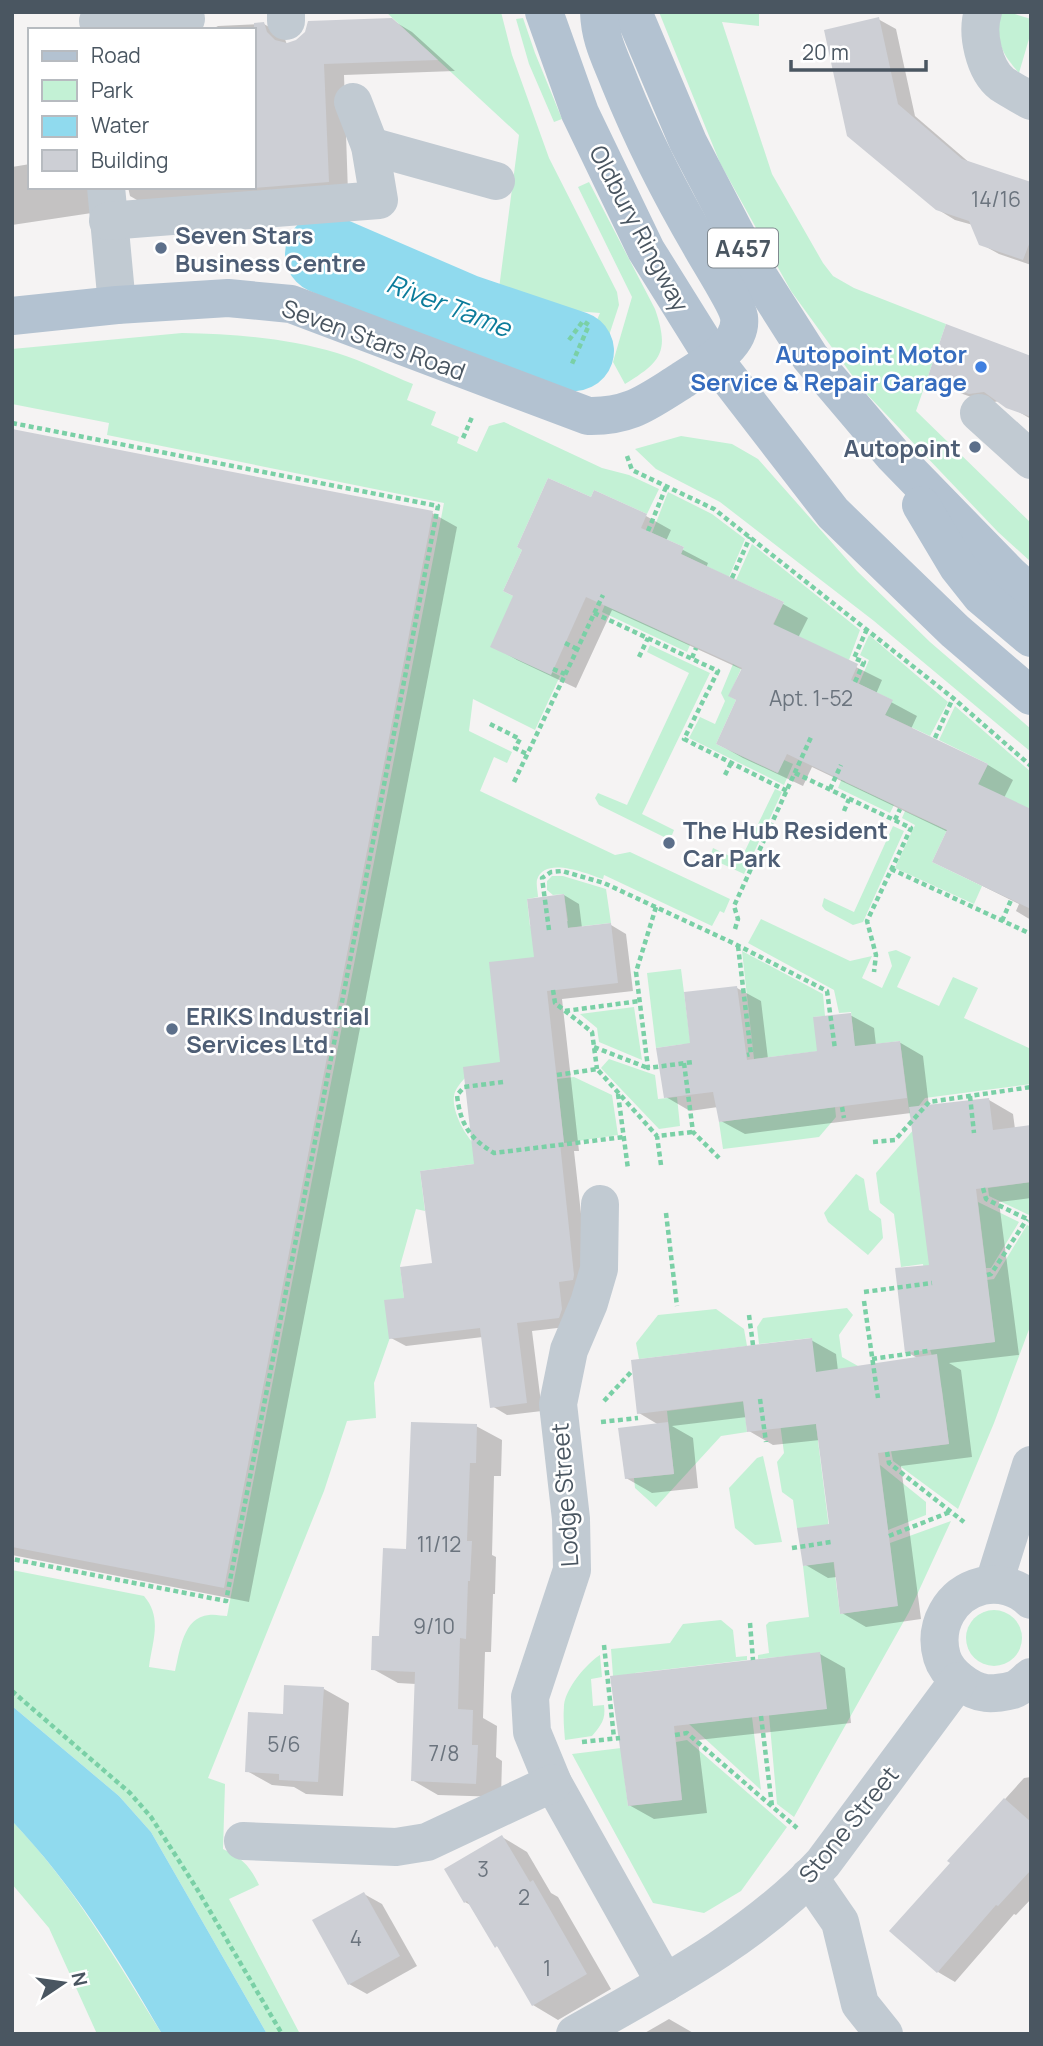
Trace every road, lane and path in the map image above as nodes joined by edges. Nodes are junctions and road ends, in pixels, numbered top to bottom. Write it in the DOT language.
graph roads {
  1 [pos="544,12"];
  2 [pos="599,12"];
  3 [pos="633,12"];
  4 [pos="983,12"];
  5 [pos="186,19"];
  6 [pos="98,21"];
  7 [pos="1031,100"];
  8 [pos="353,102"];
  9 [pos="370,146"];
  10 [pos="496,181"];
  11 [pos="107,204"];
  12 [pos="117,305"];
  13 [pos="12,316"];
  14 [pos="569,341"];
  15 [pos="714,359"];
  16 [pos="568,370"];
  17 [pos="979,413"];
  18 [pos="12,423"];
  19 [pos="895,457"];
  20 [pos="1031,460"];
  21 [pos="632,470"];
  22 [pos="666,486"];
  23 [pos="648,531"];
  24 [pos="750,537"];
  25 [pos="732,578"];
  26 [pos="1031,594"];
  27 [pos="603,595"];
  28 [pos="594,613"];
  29 [pos="867,629"];
  30 [pos="648,638"];
  31 [pos="1031,638"];
  32 [pos="565,643"];
  33 [pos="696,648"];
  34 [pos="577,649"];
  35 [pos="639,657"];
  36 [pos="692,659"];
  37 [pos="553,669"];
  38 [pos="565,674"];
  39 [pos="855,682"];
  40 [pos="1031,696"];
  41 [pos="953,698"];
  42 [pos="491,724"];
  43 [pos="812,735"];
  44 [pos="935,738"];
  45 [pos="527,754"];
  46 [pos="731,763"];
  47 [pos="841,765"];
  48 [pos="1031,766"];
  49 [pos="795,773"];
  50 [pos="725,775"];
  51 [pos="514,782"];
  52 [pos="830,790"];
  53 [pos="787,791"];
  54 [pos="849,799"];
  55 [pos="900,808"];
  56 [pos="844,811"];
  57 [pos="895,821"];
  58 [pos="891,869"];
  59 [pos="1011,900"];
  60 [pos="656,907"];
  61 [pos="1002,921"];
  62 [pos="735,929"];
  63 [pos="549,930"];
  64 [pos="1031,934"];
  65 [pos="738,946"];
  66 [pos="874,972"];
  67 [pos="553,990"];
  68 [pos="640,1001"];
  69 [pos="564,1011"];
  70 [pos="594,1047"];
  71 [pos="835,1049"];
  72 [pos="747,1055"];
  73 [pos="693,1062"];
  74 [pos="684,1063"];
  75 [pos="648,1068"];
  76 [pos="597,1069"];
  77 [pos="557,1075"];
  78 [pos="503,1082"];
  79 [pos="1031,1087"];
  80 [pos="618,1093"];
  81 [pos="970,1096"];
  82 [pos="842,1107"];
  83 [pos="844,1118"];
  84 [pos="693,1132"];
  85 [pos="974,1133"];
  86 [pos="657,1136"];
  87 [pos="624,1137"];
  88 [pos="873,1142"];
  89 [pos="719,1157"];
  90 [pos="661,1165"];
  91 [pos="628,1169"];
  92 [pos="983,1188"];
  93 [pos="600,1203"];
  94 [pos="666,1213"];
  95 [pos="1029,1220"];
  96 [pos="987,1275"];
  97 [pos="932,1283"];
  98 [pos="864,1292"];
  99 [pos="864,1301"];
  100 [pos="677,1307"];
  101 [pos="749,1315"];
  102 [pos="753,1345"];
  103 [pos="928,1351"];
  104 [pos="872,1359"];
  105 [pos="632,1371"];
  106 [pos="878,1398"];
  107 [pos="760,1399"];
  108 [pos="599,1406"];
  109 [pos="638,1418"];
  110 [pos="593,1423"];
  111 [pos="766,1442"];
  112 [pos="887,1452"];
  113 [pos="1031,1465"];
  114 [pos="950,1512"];
  115 [pos="964,1522"];
  116 [pos="889,1536"];
  117 [pos="831,1542"];
  118 [pos="792,1548"];
  119 [pos="12,1559"];
  120 [pos="994,1583"];
  121 [pos="1031,1600"];
  122 [pos="750,1623"];
  123 [pos="604,1645"];
  124 [pos="754,1660"];
  125 [pos="1031,1677"];
  126 [pos="958,1681"];
  127 [pos="12,1690"];
  128 [pos="761,1716"];
  129 [pos="675,1735"];
  130 [pos="581,1742"];
  131 [pos="553,1783"];
  132 [pos="772,1806"];
  133 [pos="797,1828"];
  134 [pos="243,1841"];
  135 [pos="809,1877"];
  136 [pos="665,1983"];
  137 [pos="282,2034"];
  138 [pos="575,2034"];
  139 [pos="884,2034"];
  1 -- 15 [label="main road, Oldbury Ringway"];
  2 -- 15 [label="main road, Seven Stars Road"];
  3 -- 19 [label="main road, A457"];
  4 -- 7 [label="street"];
  5 -- 6 [label="street"];
  8 -- 9 [label="street"];
  9 -- 10 [label="street"];
  9 -- 11 [label="street"];
  11 -- 12 [label="street"];
  12 -- 13 [label="main road, Seven Stars Road"];
  12 -- 15 [label="main road, Seven Stars Road"];
  14 -- 16 [label="path"];
  15 -- 40 [label="main road, Oldbury Ringway"];
  17 -- 20 [label="street"];
  18 -- 119 [label="path"];
  19 -- 26 [label="main road, A457"];
  19 -- 31 [label="main road"];
  21 -- 22 [label="path"];
  22 -- 23 [label="path"];
  22 -- 24 [label="path"];
  24 -- 25 [label="path"];
  24 -- 29 [label="path"];
  27 -- 28 [label="path"];
  28 -- 30 [label="path"];
  28 -- 34 [label="path"];
  29 -- 39 [label="path"];
  29 -- 41 [label="path"];
  30 -- 35 [label="path"];
  30 -- 36 [label="path"];
  32 -- 34 [label="path"];
  33 -- 36 [label="path"];
  34 -- 38 [label="path"];
  36 -- 46 [label="path"];
  37 -- 38 [label="path"];
  38 -- 45 [label="path"];
  41 -- 44 [label="path"];
  41 -- 48 [label="path"];
  42 -- 45 [label="path"];
  43 -- 49 [label="path"];
  45 -- 51 [label="path"];
  46 -- 50 [label="path"];
  46 -- 53 [label="path"];
  47 -- 52 [label="path"];
  49 -- 52 [label="path"];
  49 -- 53 [label="path"];
  52 -- 54 [label="path"];
  53 -- 62 [label="path"];
  54 -- 56 [label="path"];
  54 -- 57 [label="path"];
  55 -- 57 [label="path"];
  57 -- 58 [label="path"];
  58 -- 61 [label="path"];
  58 -- 66 [label="path"];
  59 -- 61 [label="path"];
  60 -- 63 [label="path"];
  60 -- 65 [label="path"];
  60 -- 68 [label="path"];
  61 -- 64 [label="path"];
  65 -- 71 [label="path"];
  65 -- 72 [label="path"];
  67 -- 69 [label="path"];
  68 -- 69 [label="path"];
  68 -- 75 [label="path"];
  69 -- 70 [label="path"];
  70 -- 75 [label="path"];
  70 -- 76 [label="path"];
  73 -- 74 [label="path"];
  74 -- 75 [label="path"];
  74 -- 84 [label="path"];
  76 -- 77 [label="path"];
  76 -- 80 [label="path"];
  78 -- 87 [label="path"];
  79 -- 81 [label="path"];
  80 -- 86 [label="path"];
  80 -- 87 [label="path"];
  81 -- 85 [label="path"];
  81 -- 88 [label="path"];
  82 -- 83 [label="path"];
  84 -- 86 [label="path"];
  84 -- 89 [label="path"];
  86 -- 90 [label="path"];
  87 -- 91 [label="path"];
  92 -- 95 [label="path"];
  93 -- 131 [label="street, Lodge Street"];
  94 -- 100 [label="path"];
  95 -- 96 [label="path"];
  97 -- 98 [label="path"];
  99 -- 104 [label="path"];
  101 -- 102 [label="path"];
  103 -- 104 [label="path"];
  104 -- 106 [label="path"];
  105 -- 108 [label="path"];
  107 -- 111 [label="path"];
  109 -- 110 [label="path"];
  112 -- 114 [label="path"];
  113 -- 120 [label="street"];
  114 -- 115 [label="path"];
  114 -- 116 [label="path"];
  117 -- 118 [label="path"];
  120 -- 121 [label="street"];
  120 -- 126 [label="street"];
  122 -- 124 [label="path"];
  123 -- 130 [label="path"];
  125 -- 126 [label="street"];
  126 -- 135 [label="street, Stone Street"];
  127 -- 137 [label="path"];
  128 -- 132 [label="path"];
  129 -- 132 [label="path"];
  131 -- 134 [label="street"];
  131 -- 136 [label="street, Lodge Street"];
  132 -- 133 [label="path"];
  135 -- 136 [label="street, Stone Street"];
  135 -- 139 [label="street"];
  136 -- 138 [label="street, Stone Street"];
}
